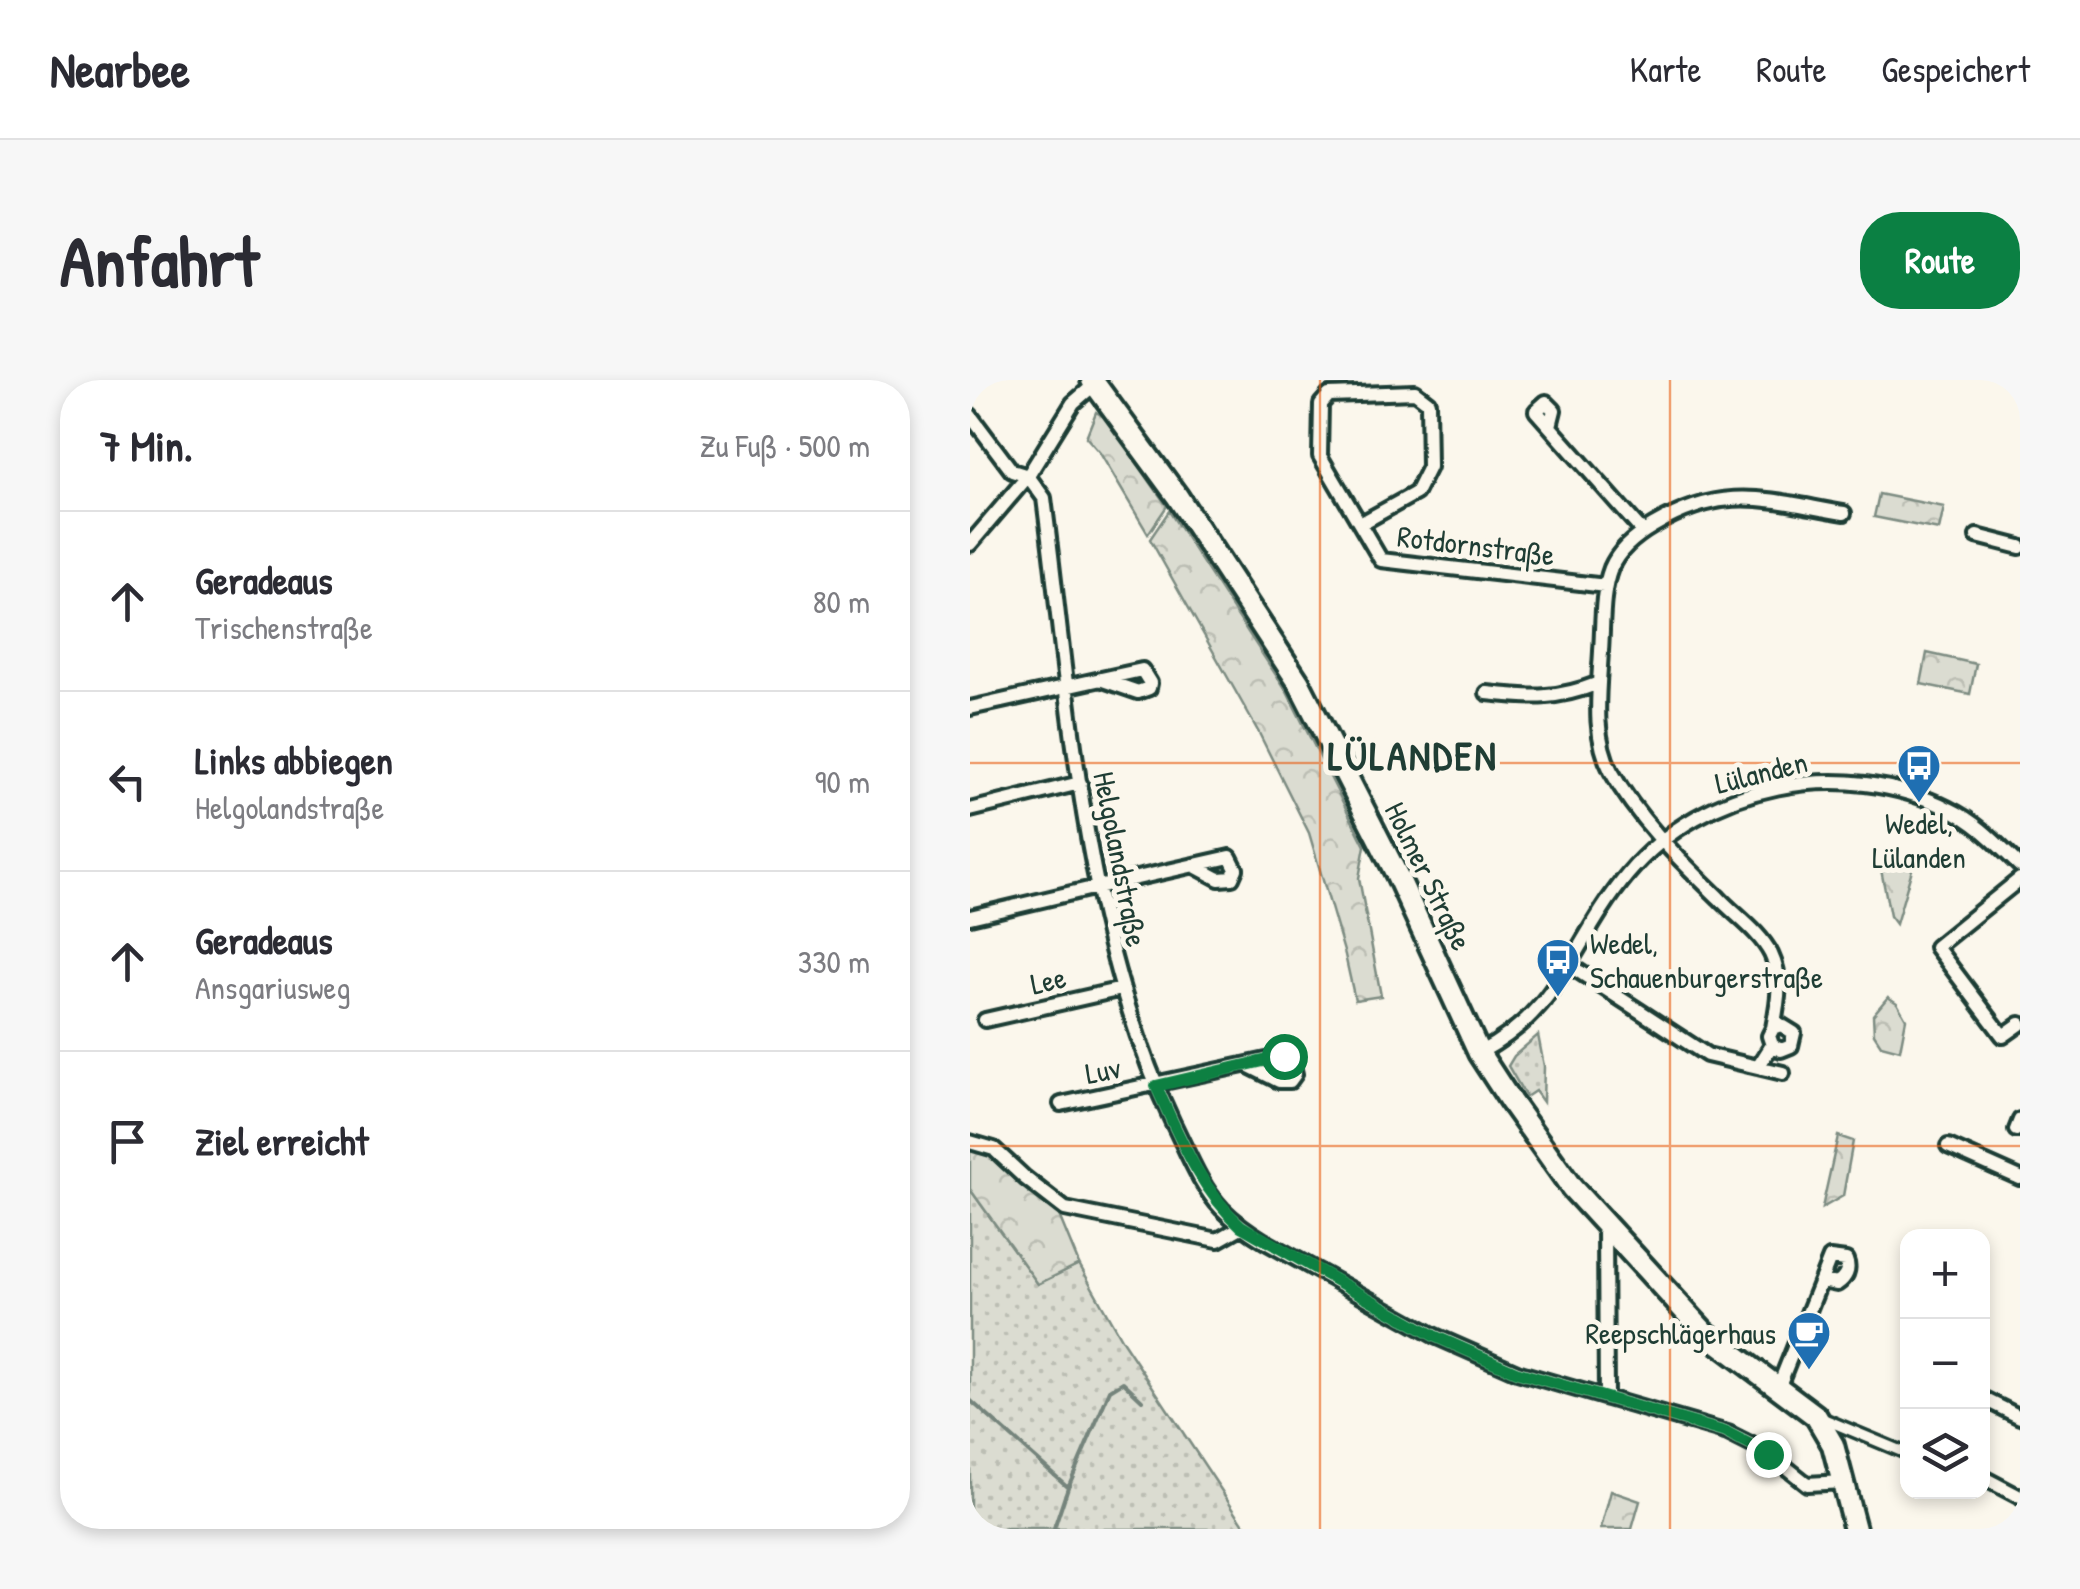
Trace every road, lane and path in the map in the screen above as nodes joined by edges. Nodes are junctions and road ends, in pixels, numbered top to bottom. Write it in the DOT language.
graph roads {
  1 [pos="1093,382"];
  2 [pos="970,414"];
  3 [pos="1550,426"];
  4 [pos="1028,476"];
  5 [pos="1844,513"];
  6 [pos="1360,524"];
  7 [pos="1643,532"];
  8 [pos="1977,536"];
  9 [pos="970,544"];
  10 [pos="2020,547"];
  11 [pos="1606,586"];
  12 [pos="1103,680"];
  13 [pos="1599,683"];
  14 [pos="1068,685"];
  15 [pos="1487,693"];
  16 [pos="970,708"];
  17 [pos="1080,783"];
  18 [pos="970,810"];
  19 [pos="1662,842"];
  20 [pos="1193,865"];
  21 [pos="2020,866"];
  22 [pos="2020,879"];
  23 [pos="1097,887"];
  24 [pos="970,917"];
  25 [pos="1569,965"];
  26 [pos="1122,989"];
  27 [pos="985,1020"];
  28 [pos="2020,1024"];
  29 [pos="1774,1028"];
  30 [pos="1772,1044"];
  31 [pos="1480,1053"];
  32 [pos="1246,1065"];
  33 [pos="1758,1067"];
  34 [pos="1783,1073"];
  35 [pos="1156,1086"];
  36 [pos="1061,1104"];
  37 [pos="972,1142"];
  38 [pos="1948,1146"];
  39 [pos="2020,1178"];
  40 [pos="1606,1222"];
  41 [pos="1241,1226"];
  42 [pos="1822,1281"];
  43 [pos="1778,1388"];
  44 [pos="1606,1398"];
  45 [pos="1990,1402"];
  46 [pos="1816,1416"];
  47 [pos="2020,1417"];
  48 [pos="1900,1451"];
  49 [pos="1990,1481"];
  50 [pos="1843,1482"];
  51 [pos="2020,1497"];
  52 [pos="1855,1529"];
  1 -- 4 [label="street"];
  1 -- 31 [label="main road, Holmer Straße"];
  2 -- 4 [label="street"];
  3 -- 7 [label="street"];
  4 -- 9 [label="street"];
  4 -- 14 [label="street, Helgolandstraße"];
  5 -- 7 [label="street"];
  6 -- 6 [label="street, Rotdornstraße"];
  6 -- 11 [label="street, Rotdornstraße"];
  7 -- 11 [label="street"];
  8 -- 10 [label="street"];
  11 -- 13 [label="street"];
  12 -- 14 [label="street"];
  13 -- 15 [label="street"];
  13 -- 19 [label="street"];
  14 -- 16 [label="street"];
  14 -- 17 [label="street, Helgolandstraße"];
  17 -- 18 [label="street"];
  17 -- 23 [label="street, Helgolandstraße"];
  19 -- 21 [label="street, Lülanden"];
  19 -- 25 [label="street, Lülanden"];
  19 -- 29 [label="street"];
  20 -- 23 [label="street"];
  22 -- 28 [label="street"];
  23 -- 24 [label="street"];
  23 -- 26 [label="street, Helgolandstraße"];
  25 -- 31 [label="street, Lülanden"];
  25 -- 33 [label="street"];
  26 -- 27 [label="street, Lee"];
  26 -- 35 [label="street, Helgolandstraße"];
  29 -- 30 [label="street"];
  29 -- 30 [label="street"];
  30 -- 33 [label="street"];
  31 -- 40 [label="main road, Holmer Straße"];
  32 -- 35 [label="street, Luv"];
  33 -- 34 [label="street"];
  35 -- 36 [label="street, Luv"];
  35 -- 41 [label="street, Helgolandstraße"];
  37 -- 41 [label="street"];
  38 -- 39 [label="street"];
  40 -- 43 [label="main road, Holmer Straße"];
  40 -- 44 [label="street"];
  41 -- 44 [label="street, Helgolandstraße"];
  42 -- 43 [label="street"];
  43 -- 46 [label="main road, Holmer Straße"];
  44 -- 50 [label="street, Helgolandstraße"];
  45 -- 47 [label="street"];
  46 -- 48 [label="street"];
  46 -- 50 [label="main road"];
  49 -- 51 [label="street"];
  50 -- 52 [label="main road"];
}
